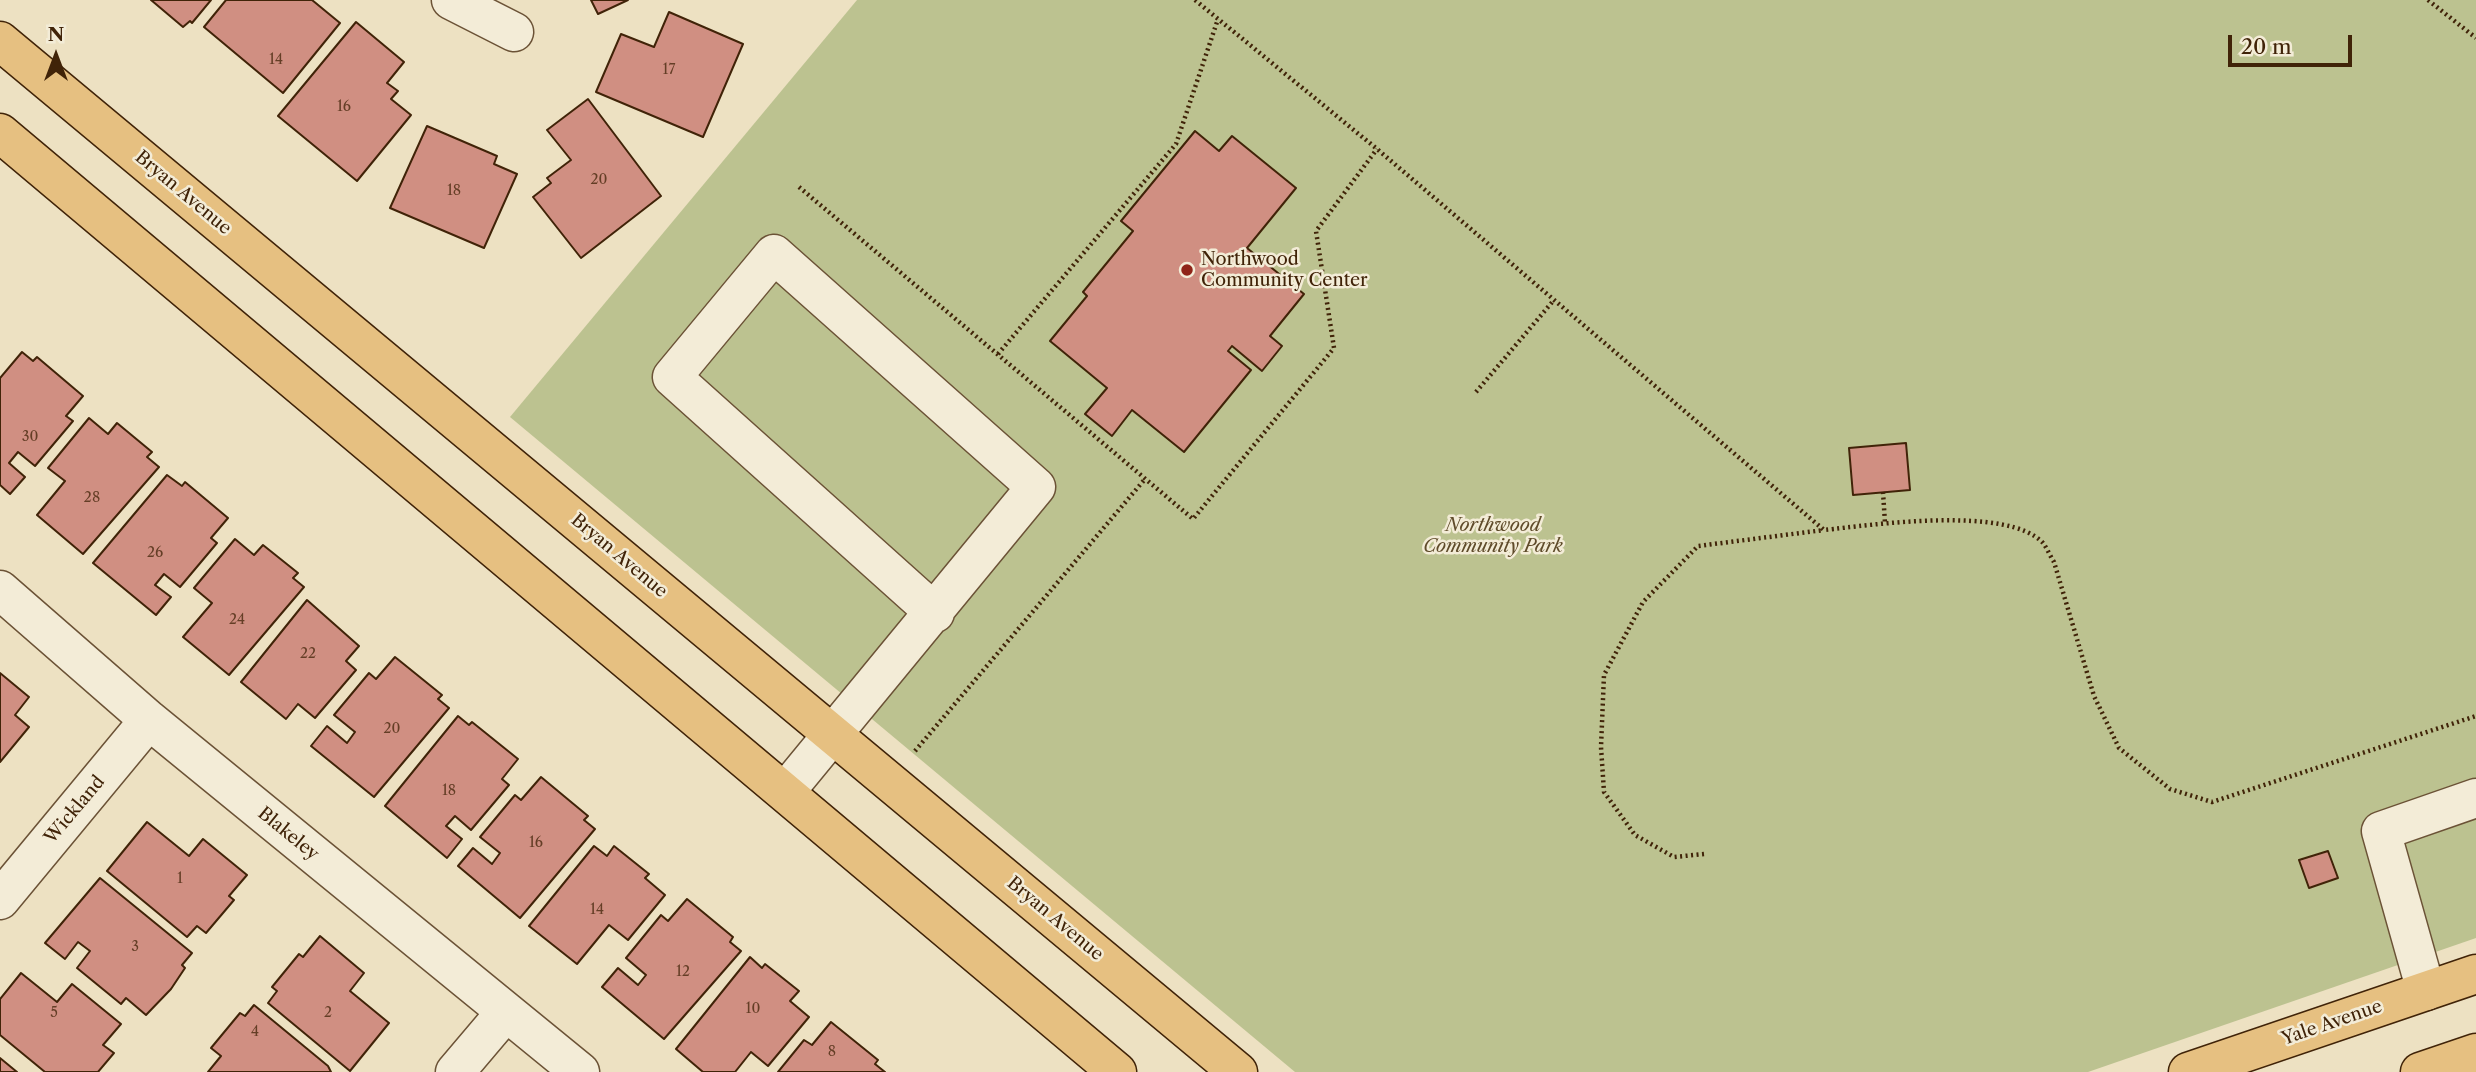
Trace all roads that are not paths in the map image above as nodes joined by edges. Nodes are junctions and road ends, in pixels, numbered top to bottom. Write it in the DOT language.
graph roads {
  1 [pos="450,0"];
  2 [pos="514,32"];
  3 [pos="0,41"];
  4 [pos="0,132"];
  5 [pos="0,590"];
  6 [pos="935,612"];
  7 [pos="149,720"];
  8 [pos="833,734"];
  9 [pos="785,792"];
  10 [pos="2476,798"];
  11 [pos="0,900"];
  12 [pos="2476,974"];
  13 [pos="2426,990"];
  14 [pos="505,1013"];
  15 [pos="2476,1053"];
  16 [pos="455,1072"];
  17 [pos="580,1072"];
  18 [pos="1118,1072"];
  19 [pos="1238,1072"];
  20 [pos="2188,1072"];
  21 [pos="2420,1072"];
  1 -- 2 [label="street"];
  3 -- 8 [label="main road, Bryan Avenue"];
  4 -- 9 [label="main road"];
  5 -- 7 [label="street, Blakeley"];
  6 -- 6 [label="street"];
  6 -- 8 [label="street"];
  7 -- 11 [label="street, Wickland"];
  7 -- 14 [label="street, Blakeley"];
  8 -- 9 [label="street"];
  8 -- 19 [label="main road, Bryan Avenue"];
  9 -- 18 [label="main road"];
  10 -- 13 [label="street"];
  12 -- 13 [label="main road, Yale Avenue"];
  13 -- 20 [label="main road, Yale Avenue"];
  14 -- 16 [label="street"];
  14 -- 17 [label="street, Blakeley"];
  15 -- 21 [label="main road"];
}
